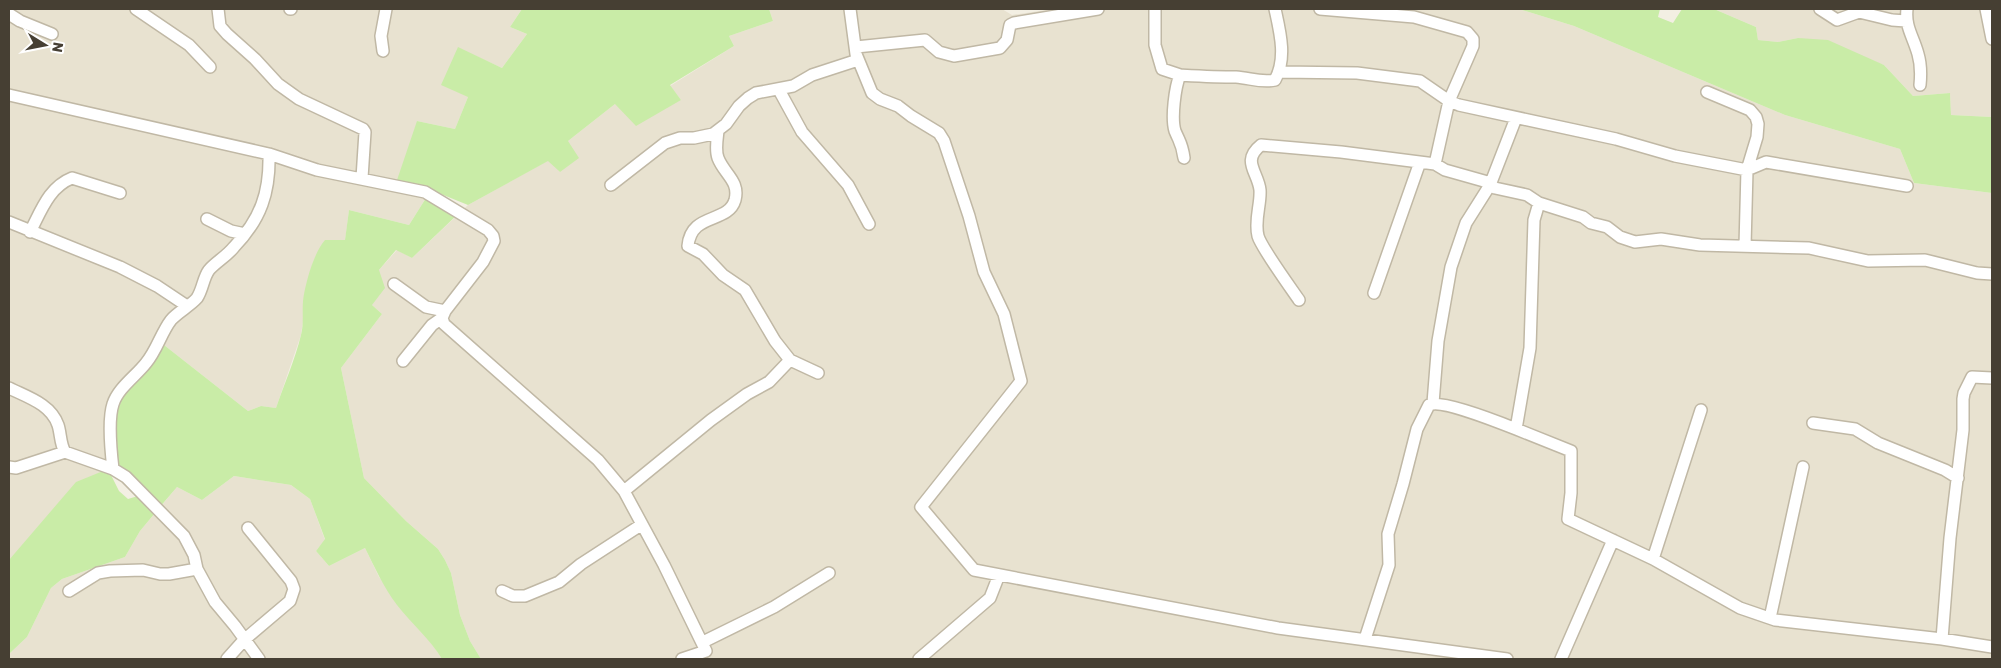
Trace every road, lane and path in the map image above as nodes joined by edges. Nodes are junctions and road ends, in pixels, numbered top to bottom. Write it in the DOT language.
graph roads {
  1 [pos="136,9"];
  2 [pos="218,9"];
  3 [pos="386,9"];
  4 [pos="850,9"];
  5 [pos="1098,9"];
  6 [pos="1155,9"];
  7 [pos="1275,9"];
  8 [pos="1320,9"];
  9 [pos="1820,9"];
  10 [pos="1906,9"];
  11 [pos="1986,9"];
  12 [pos="9,14"];
  13 [pos="1906,21"];
  14 [pos="52,34"];
  15 [pos="1992,39"];
  16 [pos="856,47"];
  17 [pos="383,51"];
  18 [pos="858,60"];
  19 [pos="210,67"];
  20 [pos="1280,72"];
  21 [pos="1180,75"];
  22 [pos="1920,85"];
  23 [pos="779,90"];
  24 [pos="1707,92"];
  25 [pos="9,95"];
  26 [pos="1449,101"];
  27 [pos="1516,118"];
  28 [pos="718,131"];
  29 [pos="269,154"];
  30 [pos="1184,158"];
  31 [pos="1420,162"];
  32 [pos="1435,164"];
  33 [pos="1747,170"];
  34 [pos="362,178"];
  35 [pos="610,185"];
  36 [pos="1490,185"];
  37 [pos="1907,186"];
  38 [pos="120,193"];
  39 [pos="1539,202"];
  40 [pos="207,219"];
  41 [pos="9,222"];
  42 [pos="869,224"];
  43 [pos="30,232"];
  44 [pos="246,234"];
  45 [pos="1745,246"];
  46 [pos="1992,274"];
  47 [pos="394,284"];
  48 [pos="1374,292"];
  49 [pos="1299,300"];
  50 [pos="187,306"];
  51 [pos="443,314"];
  52 [pos="790,360"];
  53 [pos="403,361"];
  54 [pos="818,372"];
  55 [pos="1992,378"];
  56 [pos="9,388"];
  57 [pos="1433,403"];
  58 [pos="1701,410"];
  59 [pos="1812,423"];
  60 [pos="1516,429"];
  61 [pos="65,452"];
  62 [pos="9,467"];
  63 [pos="114,468"];
  64 [pos="1803,468"];
  65 [pos="1958,478"];
  66 [pos="624,491"];
  67 [pos="641,525"];
  68 [pos="248,528"];
  69 [pos="1613,540"];
  70 [pos="1653,559"];
  71 [pos="197,569"];
  72 [pos="829,573"];
  73 [pos="999,575"];
  74 [pos="69,591"];
  75 [pos="502,591"];
  76 [pos="1770,618"];
  77 [pos="1365,639"];
  78 [pos="1942,639"];
  79 [pos="244,640"];
  80 [pos="703,642"];
  81 [pos="1992,647"];
  82 [pos="227,659"];
  83 [pos="259,659"];
  84 [pos="682,659"];
  85 [pos="919,659"];
  86 [pos="1507,659"];
  87 [pos="1561,659"];
  1 -- 19 [label="street"];
  2 -- 34 [label="street"];
  3 -- 17 [label="street"];
  4 -- 16 [label="street"];
  5 -- 16 [label="street"];
  6 -- 21 [label="street"];
  7 -- 20 [label="street"];
  8 -- 26 [label="street"];
  9 -- 13 [label="street"];
  10 -- 13 [label="street"];
  11 -- 15 [label="street"];
  12 -- 14 [label="street"];
  13 -- 22 [label="street"];
  16 -- 18 [label="street"];
  18 -- 23 [label="street"];
  18 -- 73 [label="street"];
  20 -- 21 [label="street"];
  20 -- 26 [label="street"];
  21 -- 30 [label="street"];
  23 -- 28 [label="street"];
  23 -- 42 [label="street"];
  24 -- 33 [label="street"];
  25 -- 29 [label="street"];
  26 -- 27 [label="street"];
  26 -- 32 [label="street"];
  27 -- 33 [label="street"];
  27 -- 36 [label="street"];
  28 -- 35 [label="street"];
  28 -- 52 [label="street"];
  29 -- 34 [label="street"];
  29 -- 44 [label="street"];
  31 -- 32 [label="street"];
  31 -- 48 [label="street"];
  31 -- 49 [label="street"];
  32 -- 36 [label="street"];
  33 -- 37 [label="street"];
  33 -- 45 [label="street"];
  34 -- 51 [label="street"];
  36 -- 39 [label="street"];
  36 -- 57 [label="street"];
  38 -- 43 [label="street"];
  39 -- 45 [label="street"];
  39 -- 60 [label="street"];
  40 -- 44 [label="street"];
  41 -- 43 [label="street"];
  43 -- 50 [label="street"];
  44 -- 50 [label="street"];
  45 -- 46 [label="street"];
  47 -- 51 [label="street"];
  50 -- 63 [label="street"];
  51 -- 53 [label="street"];
  51 -- 66 [label="street"];
  52 -- 54 [label="street"];
  52 -- 66 [label="street"];
  55 -- 65 [label="street"];
  56 -- 61 [label="street"];
  57 -- 60 [label="street"];
  57 -- 77 [label="street"];
  58 -- 70 [label="street"];
  59 -- 65 [label="street"];
  60 -- 69 [label="street"];
  61 -- 62 [label="street"];
  61 -- 63 [label="street"];
  63 -- 71 [label="street"];
  64 -- 76 [label="street"];
  65 -- 78 [label="street"];
  66 -- 67 [label="street"];
  67 -- 75 [label="street"];
  67 -- 80 [label="street"];
  68 -- 79 [label="street"];
  69 -- 70 [label="street"];
  69 -- 87 [label="street"];
  70 -- 76 [label="street"];
  71 -- 74 [label="street"];
  71 -- 79 [label="street"];
  72 -- 80 [label="street"];
  73 -- 77 [label="street"];
  73 -- 85 [label="street"];
  76 -- 78 [label="street"];
  77 -- 86 [label="street"];
  78 -- 81 [label="street"];
  79 -- 82 [label="street"];
  79 -- 83 [label="street"];
  80 -- 84 [label="street"];
}
